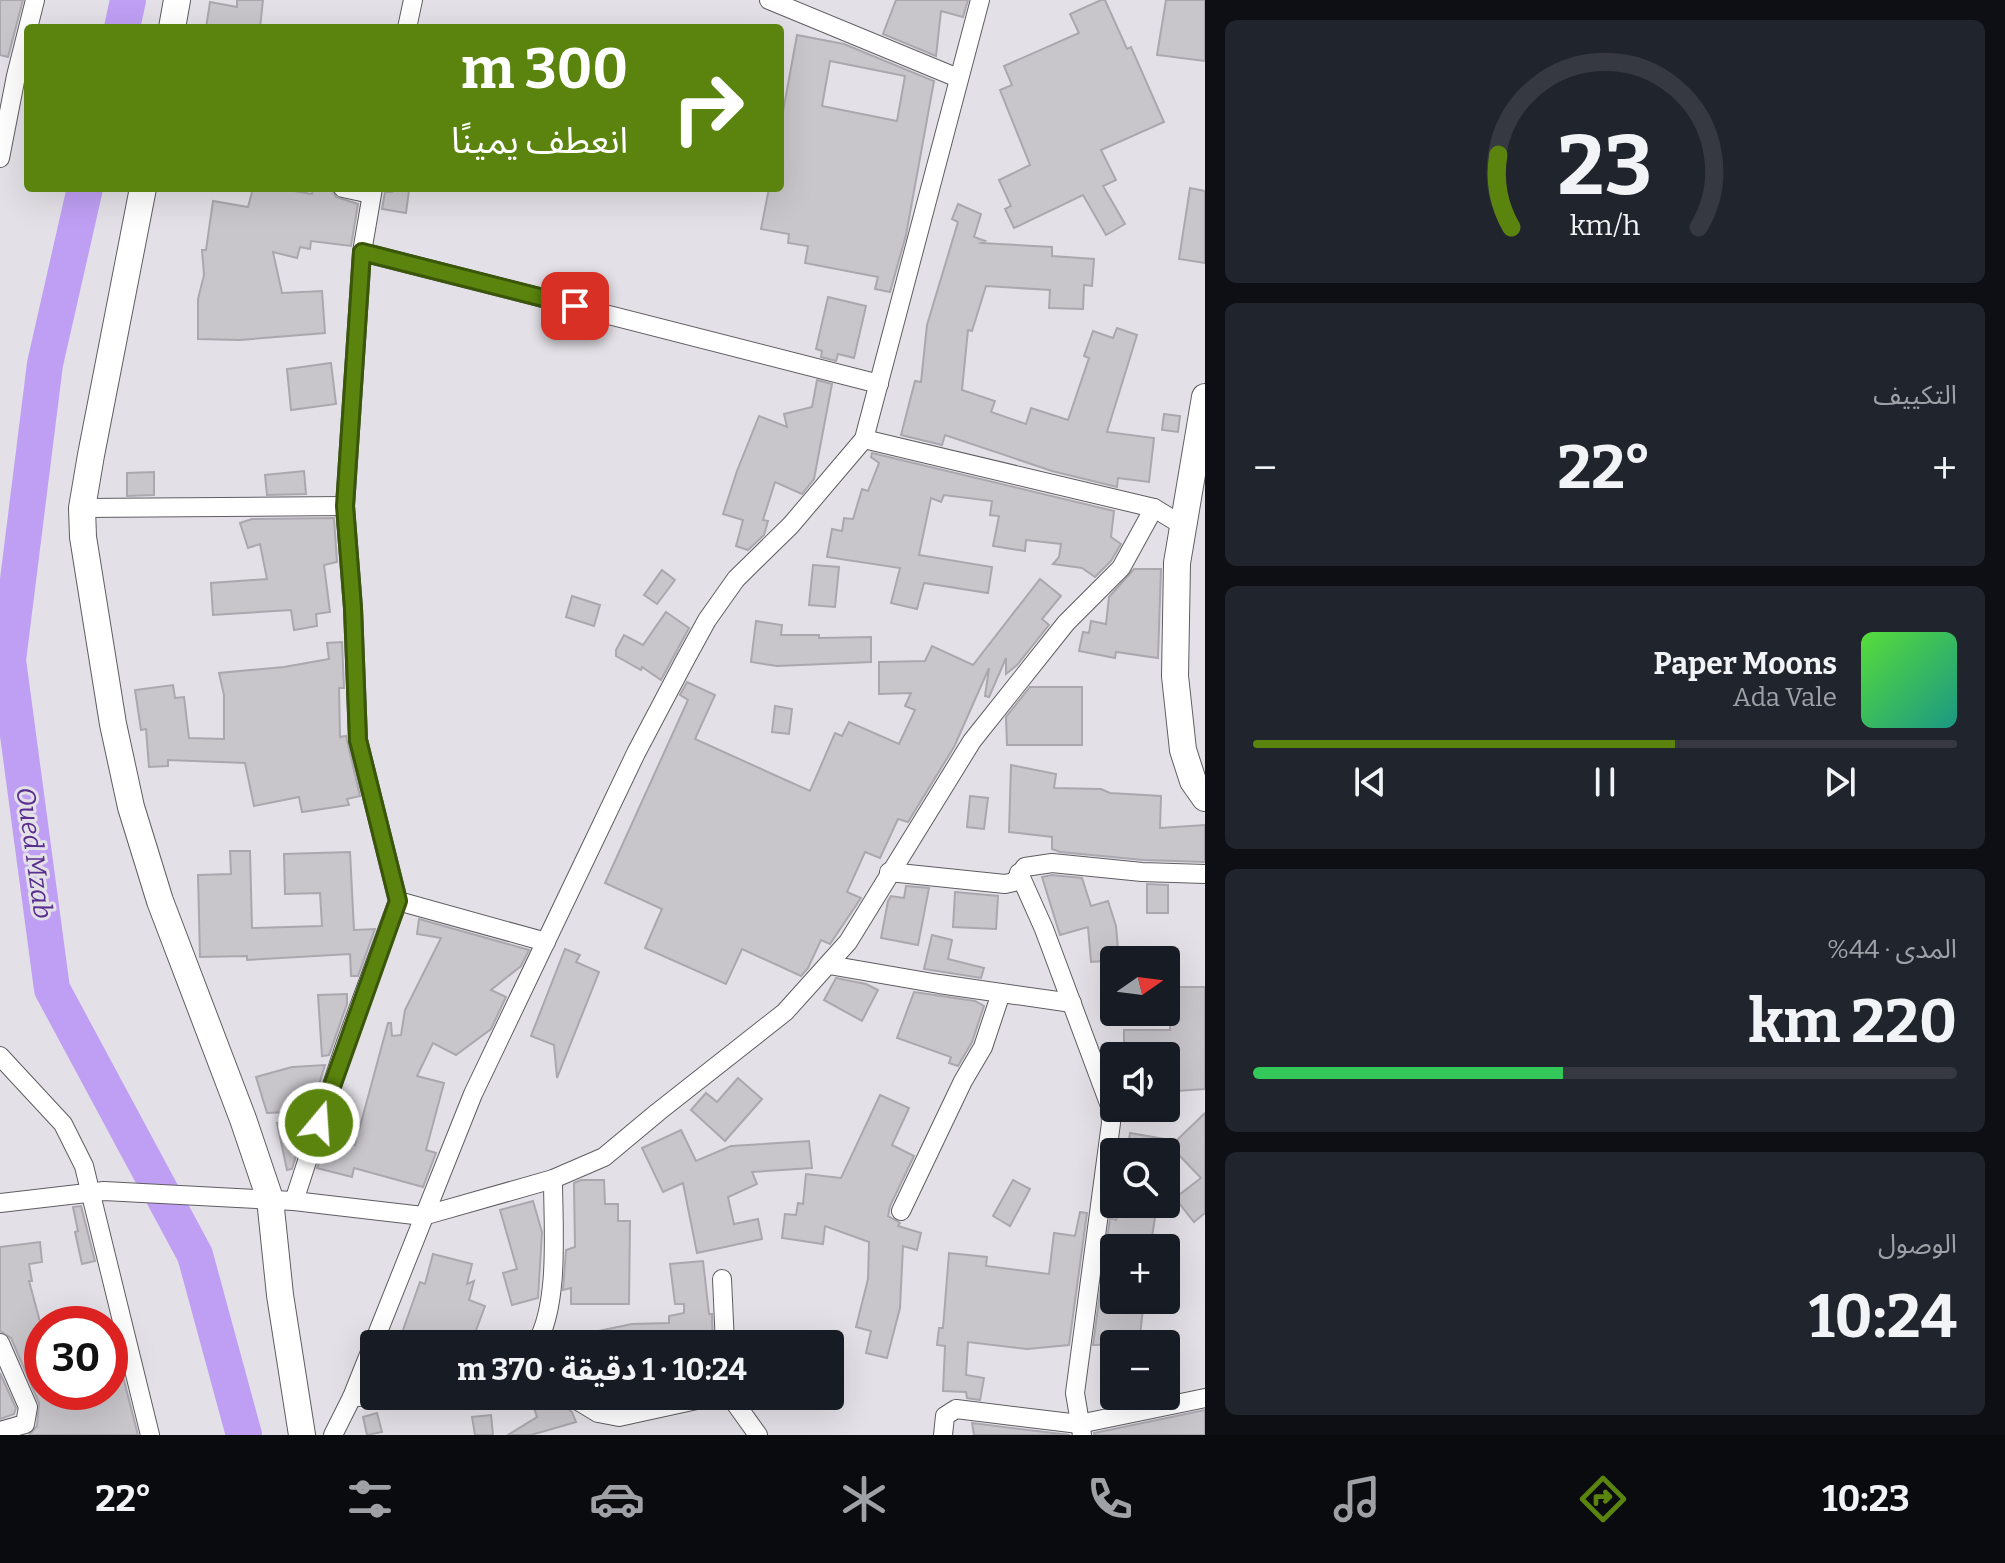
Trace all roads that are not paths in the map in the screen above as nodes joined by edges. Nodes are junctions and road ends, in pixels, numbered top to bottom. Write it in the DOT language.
graph roads {
  1 [pos="35,0"];
  2 [pos="177,0"];
  3 [pos="413,0"];
  4 [pos="769,0"];
  5 [pos="980,0"];
  6 [pos="29,24"];
  7 [pos="173,24"];
  8 [pos="408,24"];
  9 [pos="24,44"];
  10 [pos="958,78"];
  11 [pos="0,158"];
  12 [pos="142,192"];
  13 [pos="372,192"];
  14 [pos="362,252"];
  15 [pos="879,384"];
  16 [pos="1205,397"];
  17 [pos="864,439"];
  18 [pos="345,506"];
  19 [pos="82,508"];
  20 [pos="1154,508"];
  21 [pos="1182,525"];
  22 [pos="1205,798"];
  23 [pos="889,872"];
  24 [pos="1019,873"];
  25 [pos="1205,874"];
  26 [pos="398,901"];
  27 [pos="546,942"];
  28 [pos="829,965"];
  29 [pos="1001,993"];
  30 [pos="1072,1003"];
  31 [pos="0,1056"];
  32 [pos="553,1179"];
  33 [pos="98,1192"];
  34 [pos="272,1200"];
  35 [pos="0,1203"];
  36 [pos="901,1211"];
  37 [pos="423,1216"];
  38 [pos="722,1279"];
  39 [pos="543,1330"];
  40 [pos="724,1330"];
  41 [pos="0,1343"];
  42 [pos="352,1397"];
  43 [pos="360,1397"];
  44 [pos="1205,1398"];
  45 [pos="593,1410"];
  46 [pos="651,1410"];
  47 [pos="740,1410"];
  48 [pos="995,1415"];
  49 [pos="1080,1430"];
  50 [pos="9,1432"];
  51 [pos="150,1435"];
  52 [pos="302,1435"];
  53 [pos="333,1435"];
  54 [pos="758,1435"];
  55 [pos="943,1435"];
  56 [pos="1001,1435"];
  1 -- 6 [label="street"];
  2 -- 7 [label="street"];
  3 -- 8 [label="street"];
  4 -- 10 [label="street"];
  5 -- 10 [label="street"];
  9 -- 11 [label="street"];
  10 -- 15 [label="street"];
  12 -- 19 [label="street"];
  13 -- 14 [label="street"];
  14 -- 15 [label="street"];
  14 -- 18 [label="street"];
  15 -- 17 [label="street"];
  16 -- 21 [label="street"];
  17 -- 20 [label="street"];
  17 -- 27 [label="street"];
  18 -- 19 [label="street"];
  18 -- 26 [label="street"];
  19 -- 34 [label="street"];
  20 -- 21 [label="street"];
  20 -- 23 [label="street"];
  21 -- 22 [label="street"];
  23 -- 24 [label="street"];
  23 -- 28 [label="street"];
  24 -- 25 [label="street"];
  24 -- 30 [label="street"];
  26 -- 27 [label="street"];
  26 -- 34 [label="street"];
  27 -- 37 [label="street"];
  28 -- 29 [label="street"];
  28 -- 32 [label="street"];
  29 -- 30 [label="street"];
  29 -- 36 [label="street"];
  30 -- 49 [label="street"];
  31 -- 33 [label="street"];
  32 -- 37 [label="street"];
  32 -- 39 [label="street"];
  33 -- 34 [label="street"];
  33 -- 35 [label="street"];
  33 -- 51 [label="street"];
  34 -- 37 [label="street"];
  34 -- 52 [label="street"];
  37 -- 42 [label="street"];
  38 -- 40 [label="street"];
  41 -- 50 [label="street"];
  42 -- 43 [label="street"];
  42 -- 53 [label="street"];
  44 -- 49 [label="street"];
  45 -- 46 [label="street"];
  47 -- 54 [label="street"];
  48 -- 49 [label="street"];
  48 -- 55 [label="street"];
  48 -- 56 [label="street"];
}
